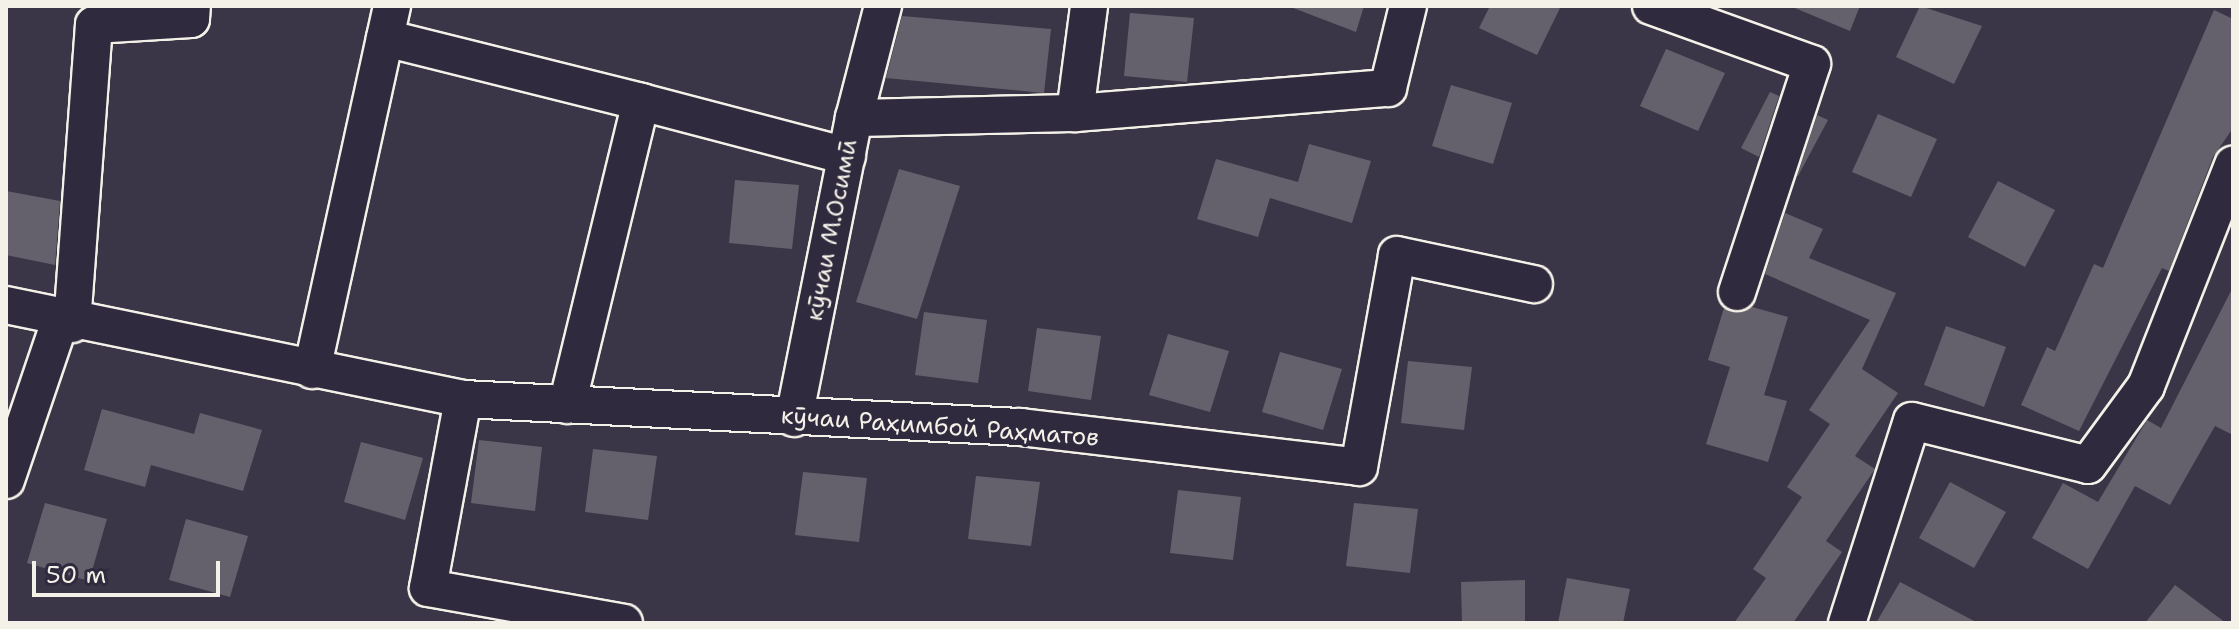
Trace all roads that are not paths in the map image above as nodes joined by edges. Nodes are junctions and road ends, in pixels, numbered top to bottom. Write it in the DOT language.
graph roads {
  1 [pos="192,6"];
  2 [pos="883,6"];
  3 [pos="1089,6"];
  4 [pos="1408,6"];
  5 [pos="1651,6"];
  6 [pos="388,22"];
  7 [pos="641,102"];
  8 [pos="1075,113"];
  9 [pos="854,118"];
  10 [pos="847,156"];
  11 [pos="2233,165"];
  12 [pos="1534,284"];
  13 [pos="1737,292"];
  14 [pos="6,305"];
  15 [pos="66,322"];
  16 [pos="312,370"];
  17 [pos="463,399"];
  18 [pos="567,405"];
  19 [pos="794,418"];
  20 [pos="6,480"];
  21 [pos="624,623"];
  22 [pos="1847,623"];
  1 -- 15 [label="street"];
  2 -- 9 [label="street"];
  3 -- 8 [label="street"];
  4 -- 8 [label="street, кӯчаи М.Осимӣ"];
  5 -- 13 [label="street"];
  6 -- 7 [label="street"];
  6 -- 16 [label="street"];
  7 -- 10 [label="street"];
  7 -- 18 [label="street"];
  8 -- 9 [label="street, кӯчаи М.Осимӣ"];
  9 -- 10 [label="street, кӯчаи М.Осимӣ"];
  10 -- 19 [label="street, кӯчаи М.Осимӣ"];
  11 -- 22 [label="street"];
  12 -- 19 [label="street, кӯчаи Раҳимбой Раҳматов"];
  14 -- 15 [label="street, кӯчаи Раҳимбой Раҳматов"];
  15 -- 16 [label="street, кӯчаи Раҳимбой Раҳматов"];
  15 -- 20 [label="street"];
  16 -- 17 [label="street, кӯчаи Раҳимбой Раҳматов"];
  17 -- 18 [label="street, кӯчаи Раҳимбой Раҳматов"];
  17 -- 21 [label="street"];
  18 -- 19 [label="street, кӯчаи Раҳимбой Раҳматов"];
}
